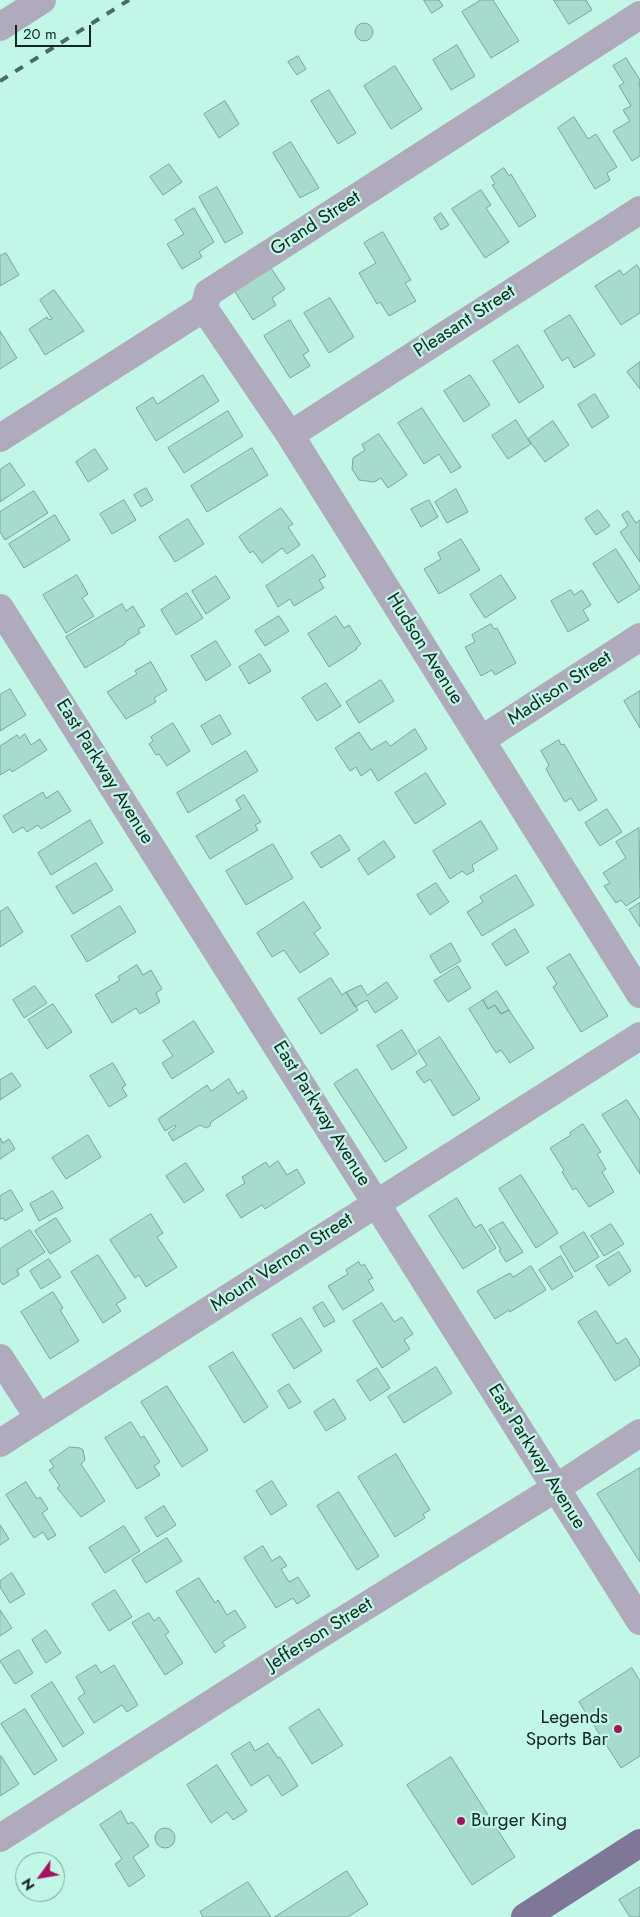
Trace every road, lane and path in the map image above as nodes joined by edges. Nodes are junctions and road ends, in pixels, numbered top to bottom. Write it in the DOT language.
graph roads {
  1 [pos="42,0"];
  2 [pos="640,15"];
  3 [pos="0,27"];
  4 [pos="640,210"];
  5 [pos="204,308"];
  6 [pos="290,435"];
  7 [pos="0,438"];
  8 [pos="0,608"];
  9 [pos="640,638"];
  10 [pos="481,740"];
  11 [pos="640,994"];
  12 [pos="640,1036"];
  13 [pos="376,1202"];
  14 [pos="0,1358"];
  15 [pos="38,1418"];
  16 [pos="640,1433"];
  17 [pos="0,1443"];
  18 [pos="556,1488"];
  19 [pos="640,1621"];
  20 [pos="0,1838"];
  21 [pos="640,1844"];
  22 [pos="525,1917"];
  1 -- 3 [label="street"];
  2 -- 5 [label="street, Grand Street"];
  4 -- 6 [label="street, Pleasant Street"];
  5 -- 6 [label="street, Hudson Avenue"];
  5 -- 7 [label="street, Grand Street"];
  6 -- 10 [label="street, Hudson Avenue"];
  8 -- 13 [label="street, East Parkway Avenue"];
  9 -- 10 [label="street, Madison Street"];
  10 -- 11 [label="street, Hudson Avenue"];
  12 -- 13 [label="street, Mount Vernon Street"];
  13 -- 15 [label="street, Mount Vernon Street"];
  13 -- 18 [label="street, East Parkway Avenue"];
  14 -- 15 [label="street"];
  15 -- 17 [label="street, Mount Vernon Street"];
  16 -- 18 [label="street, Jefferson Street"];
  18 -- 19 [label="street, East Parkway Avenue"];
  18 -- 20 [label="street, Jefferson Street"];
  21 -- 22 [label="main road"];
}
